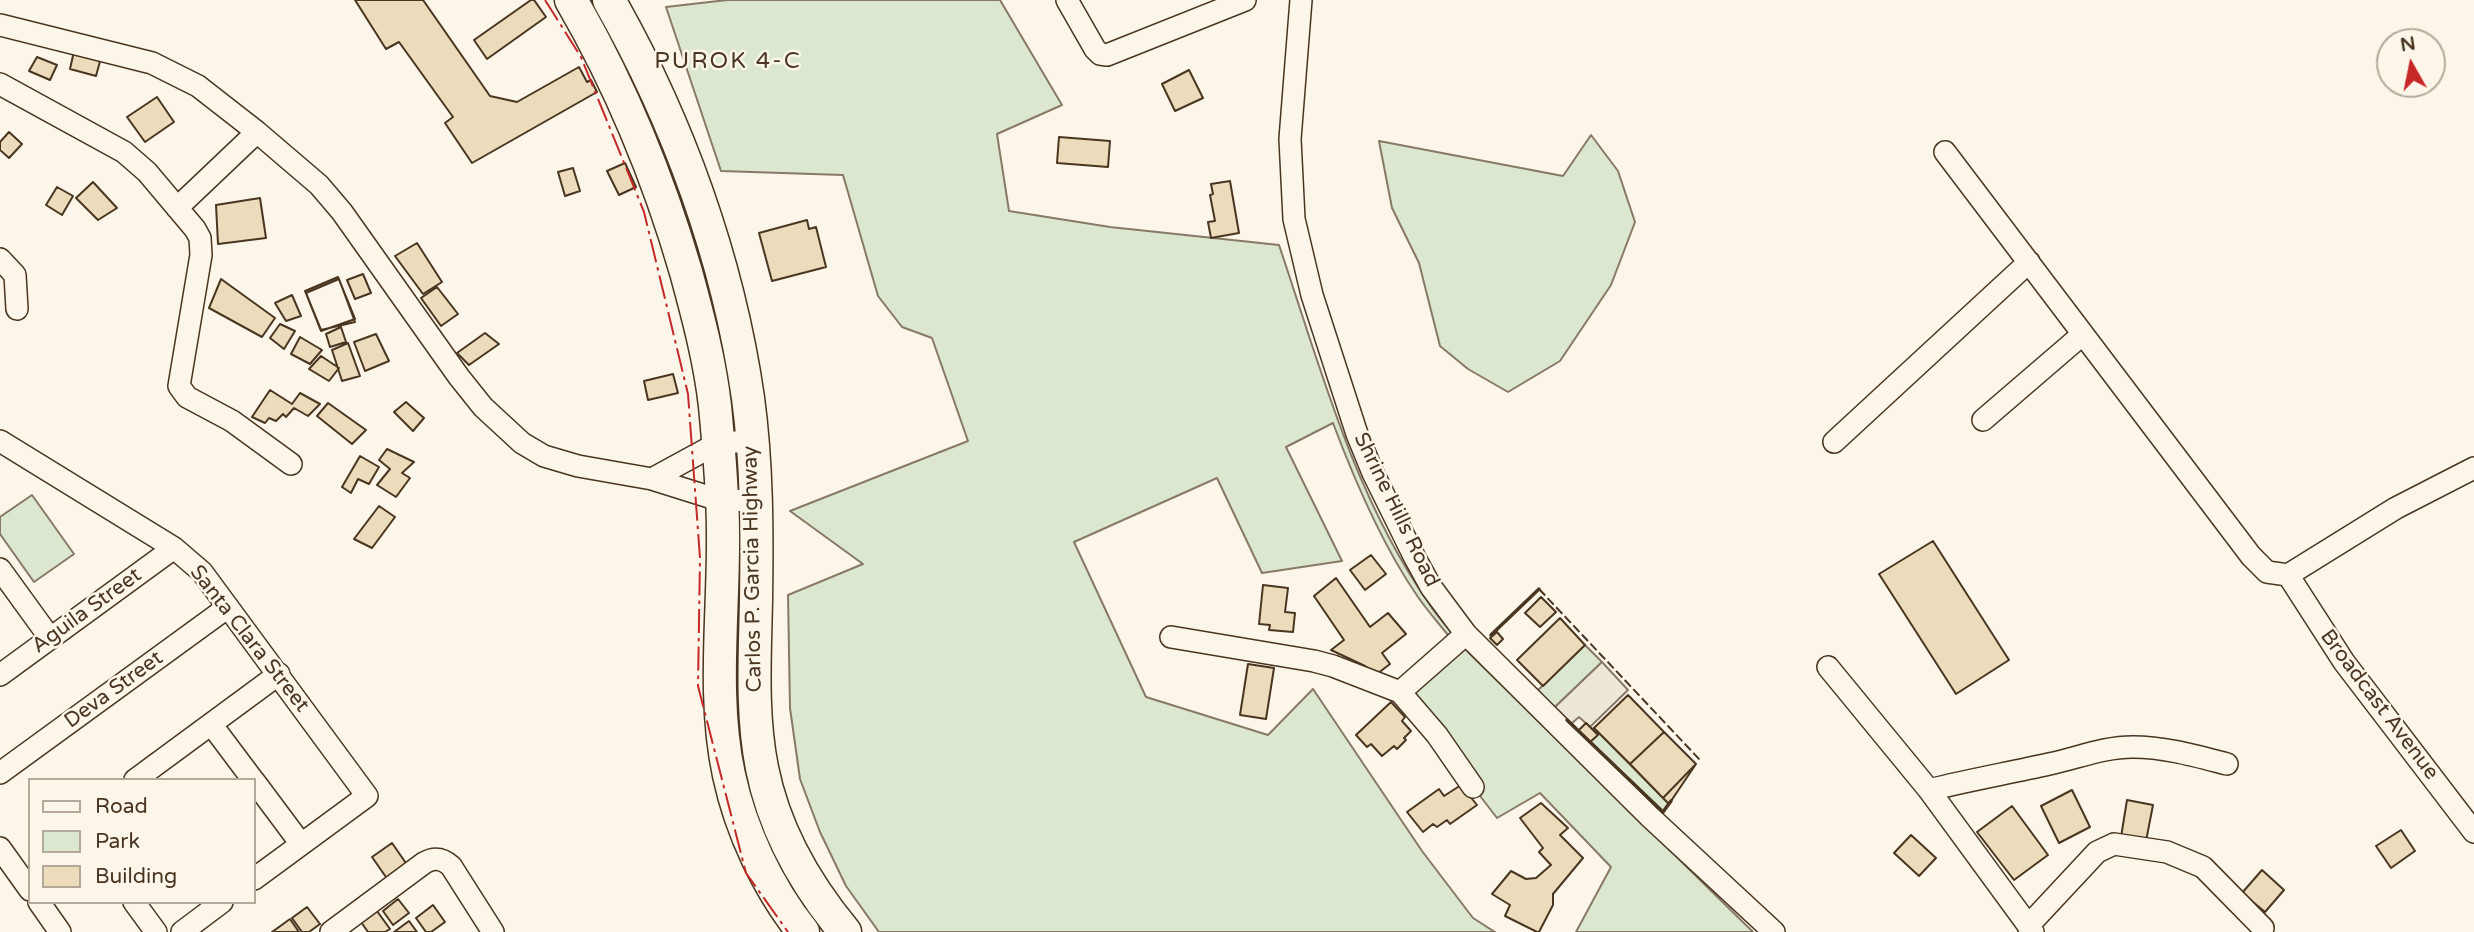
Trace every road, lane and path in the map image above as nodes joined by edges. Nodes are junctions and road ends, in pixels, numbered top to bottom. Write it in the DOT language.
graph roads {
  1 [pos="570,0"];
  2 [pos="609,0"];
  3 [pos="1067,0"];
  4 [pos="1245,0"];
  5 [pos="1301,0"];
  6 [pos="0,25"];
  7 [pos="0,83"];
  8 [pos="257,132"];
  9 [pos="1945,152"];
  10 [pos="177,208"];
  11 [pos="0,259"];
  12 [pos="2029,262"];
  13 [pos="17,309"];
  14 [pos="2083,334"];
  15 [pos="1983,420"];
  16 [pos="752,441"];
  17 [pos="1835,442"];
  18 [pos="718,443"];
  19 [pos="3,448"];
  20 [pos="291,464"];
  21 [pos="2474,468"];
  22 [pos="652,479"];
  23 [pos="755,500"];
  24 [pos="722,502"];
  25 [pos="174,548"];
  26 [pos="0,569"];
  27 [pos="2288,575"];
  28 [pos="228,607"];
  29 [pos="1466,634"];
  30 [pos="1171,637"];
  31 [pos="50,638"];
  32 [pos="1828,667"];
  33 [pos="279,674"];
  34 [pos="0,675"];
  35 [pos="1401,692"];
  36 [pos="211,724"];
  37 [pos="2227,764"];
  38 [pos="0,773"];
  39 [pos="142,778"];
  40 [pos="252,778"];
  41 [pos="256,784"];
  42 [pos="1474,788"];
  43 [pos="1929,790"];
  44 [pos="2474,832"];
  45 [pos="301,844"];
  46 [pos="0,848"];
  47 [pos="22,863"];
  48 [pos="256,878"];
  49 [pos="28,883"];
  50 [pos="39,904"];
  51 [pos="135,904"];
  52 [pos="219,904"];
  53 [pos="2263,928"];
  54 [pos="485,929"];
  55 [pos="2031,929"];
  56 [pos="60,932"];
  57 [pos="156,932"];
  58 [pos="182,932"];
  59 [pos="331,932"];
  60 [pos="803,932"];
  61 [pos="845,932"];
  62 [pos="1774,932"];
  1 -- 18 [label="highway, Carlos P. Garcia Highway"];
  2 -- 16 [label="highway, Carlos P. Garcia Highway"];
  3 -- 4 [label="street"];
  5 -- 29 [label="street, Shrine Hills Road"];
  6 -- 8 [label="street"];
  7 -- 10 [label="street"];
  8 -- 10 [label="street"];
  8 -- 22 [label="street"];
  9 -- 12 [label="street"];
  10 -- 20 [label="street"];
  11 -- 13 [label="street"];
  12 -- 14 [label="street"];
  12 -- 17 [label="street"];
  14 -- 15 [label="street"];
  14 -- 27 [label="street"];
  16 -- 18 [label="street"];
  16 -- 23 [label="highway, Carlos P. Garcia Highway"];
  18 -- 22 [label="street"];
  18 -- 24 [label="highway, Carlos P. Garcia Highway"];
  19 -- 25 [label="street, Santa Clara Street"];
  21 -- 27 [label="street"];
  22 -- 24 [label="street"];
  23 -- 24 [label="street"];
  23 -- 61 [label="highway, Carlos P. Garcia Highway"];
  24 -- 60 [label="highway, Carlos P. Garcia Highway"];
  25 -- 28 [label="street, Santa Clara Street"];
  25 -- 31 [label="street, Aguila Street"];
  26 -- 31 [label="street"];
  27 -- 44 [label="street, Broadcast Avenue"];
  28 -- 33 [label="street, Santa Clara Street"];
  28 -- 38 [label="street, Deva Street"];
  29 -- 35 [label="street"];
  29 -- 62 [label="street, Shrine Hills Road"];
  30 -- 35 [label="street"];
  31 -- 34 [label="street, Aguila Street"];
  32 -- 43 [label="street"];
  33 -- 36 [label="street"];
  33 -- 45 [label="street, Santa Clara Street"];
  35 -- 42 [label="street"];
  36 -- 39 [label="street"];
  36 -- 40 [label="street"];
  37 -- 43 [label="street"];
  41 -- 45 [label="street"];
  43 -- 55 [label="street"];
  45 -- 48 [label="street"];
  46 -- 47 [label="street"];
  47 -- 49 [label="street"];
  50 -- 56 [label="street"];
  51 -- 57 [label="street"];
  52 -- 58 [label="street"];
  53 -- 55 [label="street"];
  54 -- 59 [label="street"];
}
